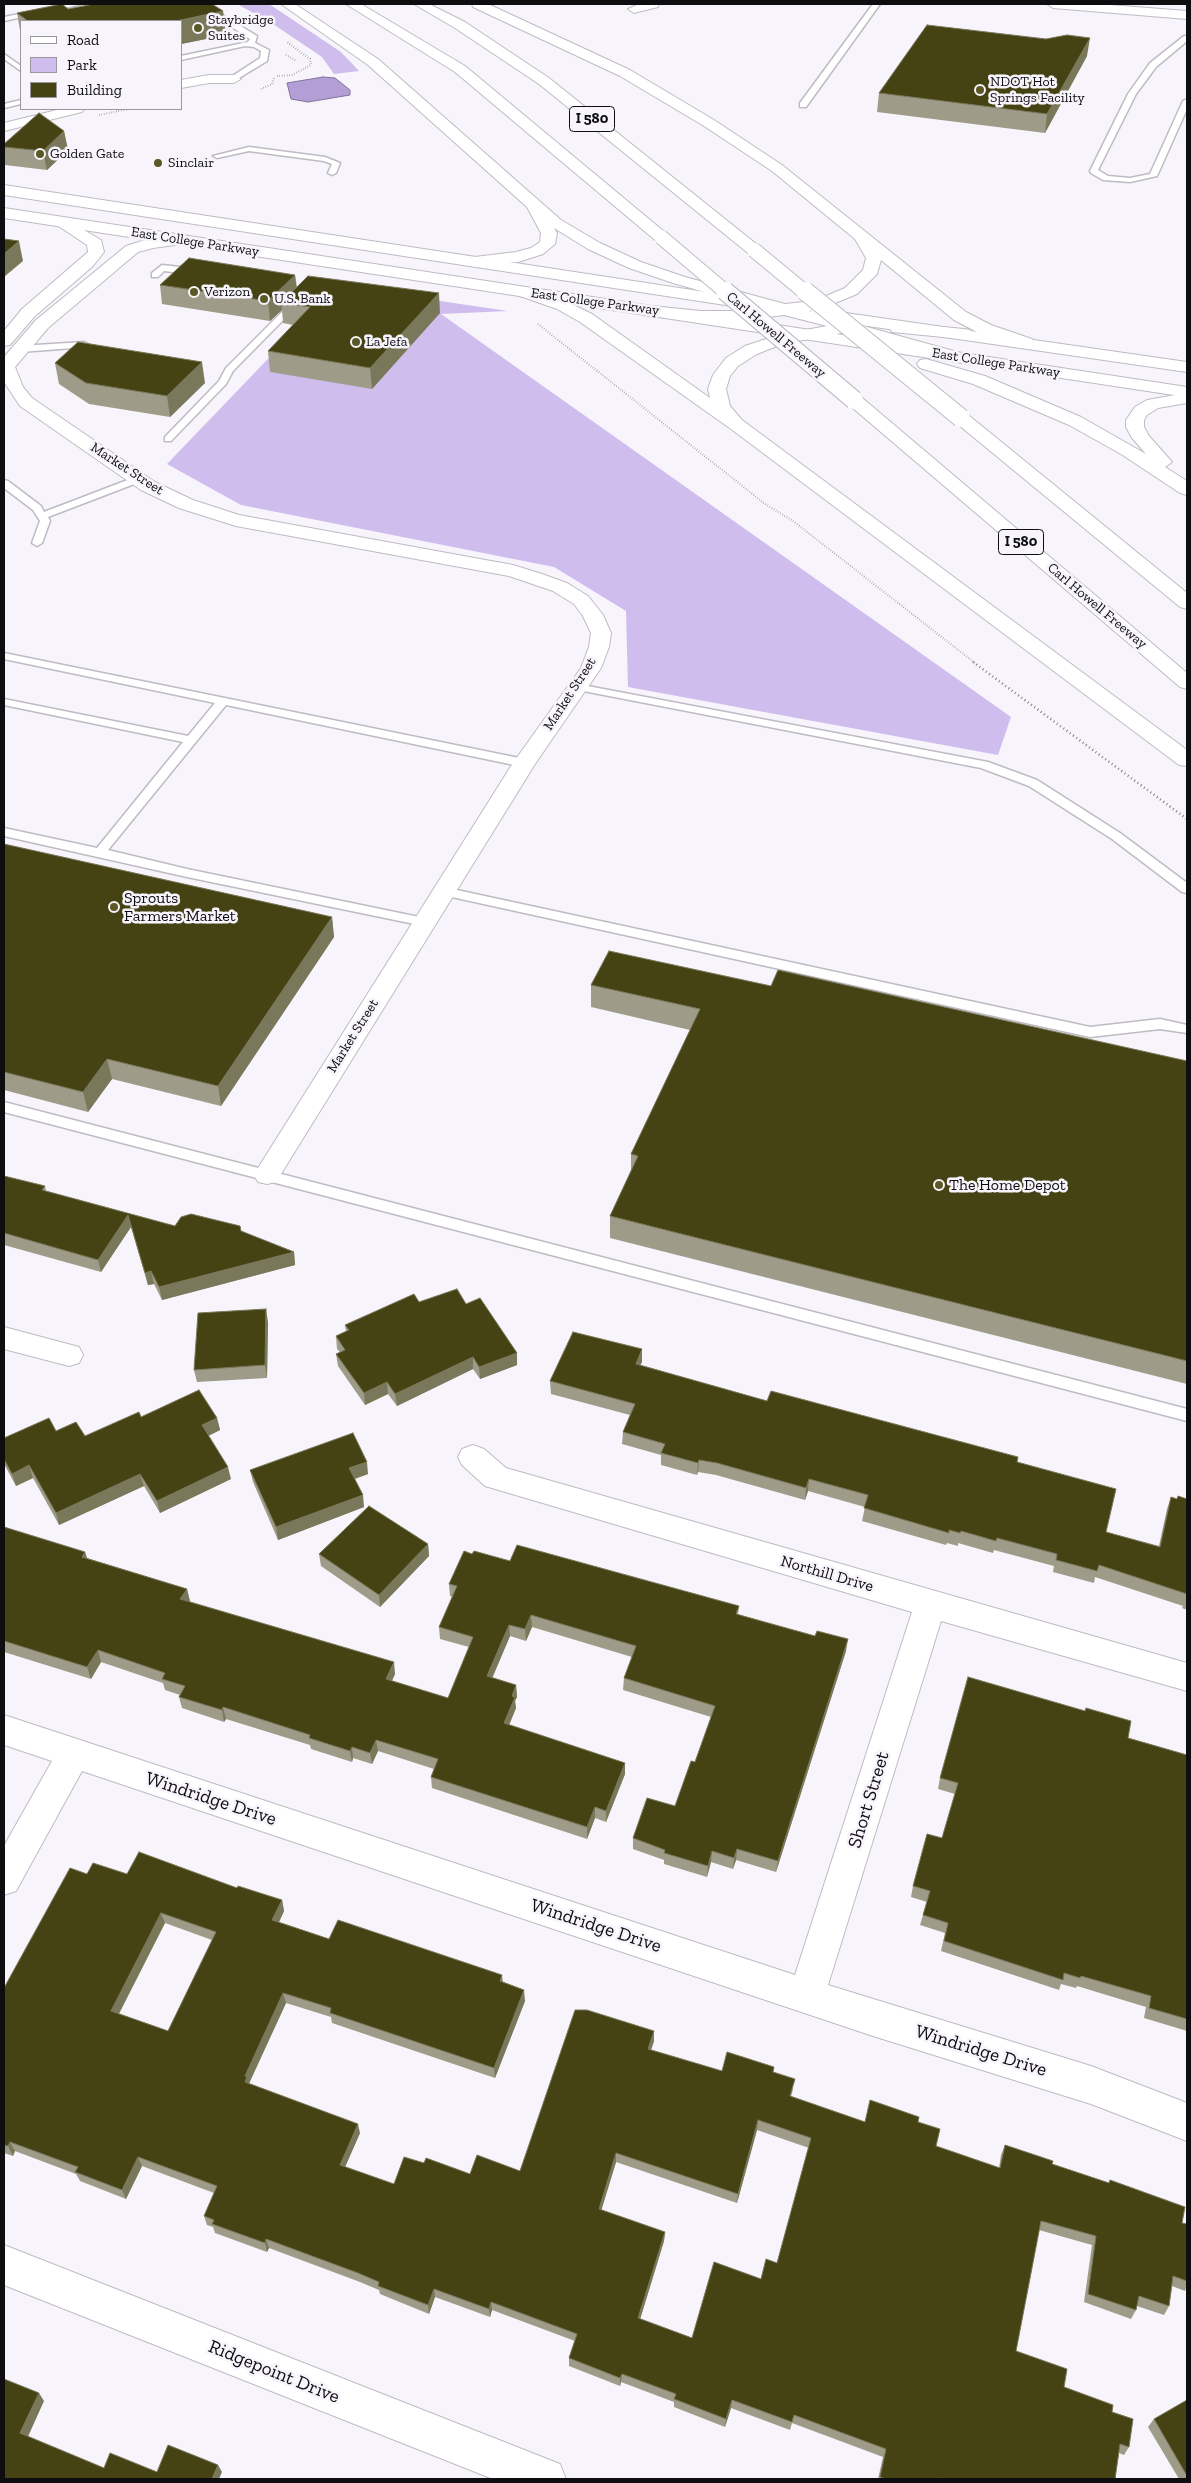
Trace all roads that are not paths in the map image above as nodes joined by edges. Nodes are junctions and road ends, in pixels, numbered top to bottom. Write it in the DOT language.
graph roads {
  1 [pos="78,4"];
  2 [pos="200,4"];
  3 [pos="287,4"];
  4 [pos="352,4"];
  5 [pos="420,4"];
  6 [pos="478,4"];
  7 [pos="653,4"];
  8 [pos="876,4"];
  9 [pos="1053,4"];
  10 [pos="634,9"];
  11 [pos="1187,15"];
  12 [pos="4,20"];
  13 [pos="1187,38"];
  14 [pos="251,44"];
  15 [pos="4,56"];
  16 [pos="182,58"];
  17 [pos="20,68"];
  18 [pos="234,79"];
  19 [pos="182,84"];
  20 [pos="1187,101"];
  21 [pos="20,102"];
  22 [pos="803,105"];
  23 [pos="4,106"];
  24 [pos="73,110"];
  25 [pos="4,127"];
  26 [pos="217,156"];
  27 [pos="332,173"];
  28 [pos="4,190"];
  29 [pos="530,202"];
  30 [pos="4,213"];
  31 [pos="62,222"];
  32 [pos="863,239"];
  33 [pos="183,240"];
  34 [pos="472,262"];
  35 [pos="204,273"];
  36 [pos="155,275"];
  37 [pos="663,290"];
  38 [pos="523,292"];
  39 [pos="305,294"];
  40 [pos="785,309"];
  41 [pos="651,310"];
  42 [pos="753,314"];
  43 [pos="813,333"];
  44 [pos="847,334"];
  45 [pos="964,334"];
  46 [pos="4,341"];
  47 [pos="1026,343"];
  48 [pos="84,345"];
  49 [pos="8,358"];
  50 [pos="1187,367"];
  51 [pos="1187,392"];
  52 [pos="4,394"];
  53 [pos="1187,398"];
  54 [pos="26,402"];
  55 [pos="738,424"];
  56 [pos="168,439"];
  57 [pos="138,479"];
  58 [pos="4,483"];
  59 [pos="1187,487"];
  60 [pos="42,516"];
  61 [pos="37,543"];
  62 [pos="1187,603"];
  63 [pos="4,656"];
  64 [pos="1187,683"];
  65 [pos="577,687"];
  66 [pos="223,701"];
  67 [pos="4,702"];
  68 [pos="191,740"];
  69 [pos="1187,760"];
  70 [pos="524,763"];
  71 [pos="4,832"];
  72 [pos="100,852"];
  73 [pos="1187,889"];
  74 [pos="443,891"];
  75 [pos="424,922"];
  76 [pos="1187,1029"];
  77 [pos="4,1108"];
  78 [pos="267,1175"];
  79 [pos="4,1338"];
  80 [pos="69,1355"];
  81 [pos="1187,1415"];
  82 [pos="473,1457"];
  83 [pos="930,1604"];
  84 [pos="1187,1677"];
  85 [pos="4,1730"];
  86 [pos="74,1754"];
  87 [pos="4,1879"];
  88 [pos="807,1995"];
  89 [pos="1187,2122"];
  90 [pos="4,2265"];
  91 [pos="545,2479"];
  1 -- 12 [label="lane"];
  2 -- 14 [label="lane"];
  3 -- 29 [label="main road"];
  4 -- 64 [label="main road, Carl Howell Freeway / I 580, bridge"];
  5 -- 62 [label="main road, I 580, bridge"];
  6 -- 32 [label="main road"];
  7 -- 10 [label="main road"];
  8 -- 22 [label="lane"];
  9 -- 11 [label="main road"];
  13 -- 20 [label="lane"];
  14 -- 16 [label="lane"];
  14 -- 18 [label="lane"];
  15 -- 17 [label="lane"];
  18 -- 19 [label="main road"];
  21 -- 23 [label="lane"];
  24 -- 25 [label="main road"];
  26 -- 27 [label="lane"];
  28 -- 34 [label="main road, East College Parkway"];
  29 -- 34 [label="main road"];
  29 -- 40 [label="main road"];
  30 -- 31 [label="main road, East College Parkway"];
  31 -- 33 [label="main road, East College Parkway"];
  31 -- 46 [label="main road"];
  32 -- 40 [label="main road"];
  32 -- 47 [label="main road"];
  33 -- 38 [label="main road, East College Parkway"];
  33 -- 49 [label="main road"];
  34 -- 37 [label="main road, East College Parkway"];
  35 -- 36 [label="lane"];
  37 -- 40 [label="main road, East College Parkway"];
  37 -- 42 [label="main road"];
  38 -- 41 [label="main road, East College Parkway"];
  38 -- 55 [label="main road"];
  39 -- 56 [label="lane"];
  40 -- 42 [label="main road"];
  40 -- 44 [label="main road"];
  40 -- 45 [label="main road, East College Parkway"];
  41 -- 42 [label="main road"];
  41 -- 43 [label="main road, East College Parkway"];
  42 -- 43 [label="main road"];
  43 -- 44 [label="main road, East College Parkway"];
  43 -- 55 [label="main road"];
  44 -- 45 [label="main road"];
  44 -- 51 [label="main road, East College Parkway"];
  44 -- 59 [label="main road"];
  45 -- 47 [label="main road, East College Parkway"];
  47 -- 50 [label="main road, East College Parkway"];
  48 -- 49 [label="lane"];
  49 -- 54 [label="main road, Market Street"];
  52 -- 54 [label="main road"];
  53 -- 59 [label="main road"];
  54 -- 57 [label="main road, Market Street"];
  55 -- 69 [label="main road"];
  57 -- 60 [label="lane"];
  57 -- 65 [label="main road, Market Street"];
  58 -- 60 [label="lane"];
  60 -- 61 [label="lane"];
  63 -- 66 [label="lane"];
  65 -- 70 [label="main road, Market Street"];
  65 -- 73 [label="lane"];
  66 -- 68 [label="lane"];
  66 -- 70 [label="lane"];
  67 -- 68 [label="lane"];
  68 -- 72 [label="lane"];
  70 -- 74 [label="main road, Market Street"];
  71 -- 72 [label="lane"];
  72 -- 75 [label="lane"];
  74 -- 75 [label="main road, Market Street"];
  74 -- 76 [label="lane"];
  75 -- 78 [label="main road, Market Street"];
  77 -- 78 [label="lane"];
  78 -- 81 [label="lane"];
  79 -- 80 [label="main road"];
  82 -- 83 [label="main road, Northill Drive"];
  83 -- 84 [label="main road, Northill Drive"];
  83 -- 88 [label="main road, Short Street"];
  85 -- 86 [label="main road, Windridge Drive"];
  86 -- 87 [label="main road"];
  86 -- 88 [label="main road, Windridge Drive"];
  88 -- 89 [label="main road, Windridge Drive"];
  90 -- 91 [label="main road, Ridgepoint Drive"];
}
